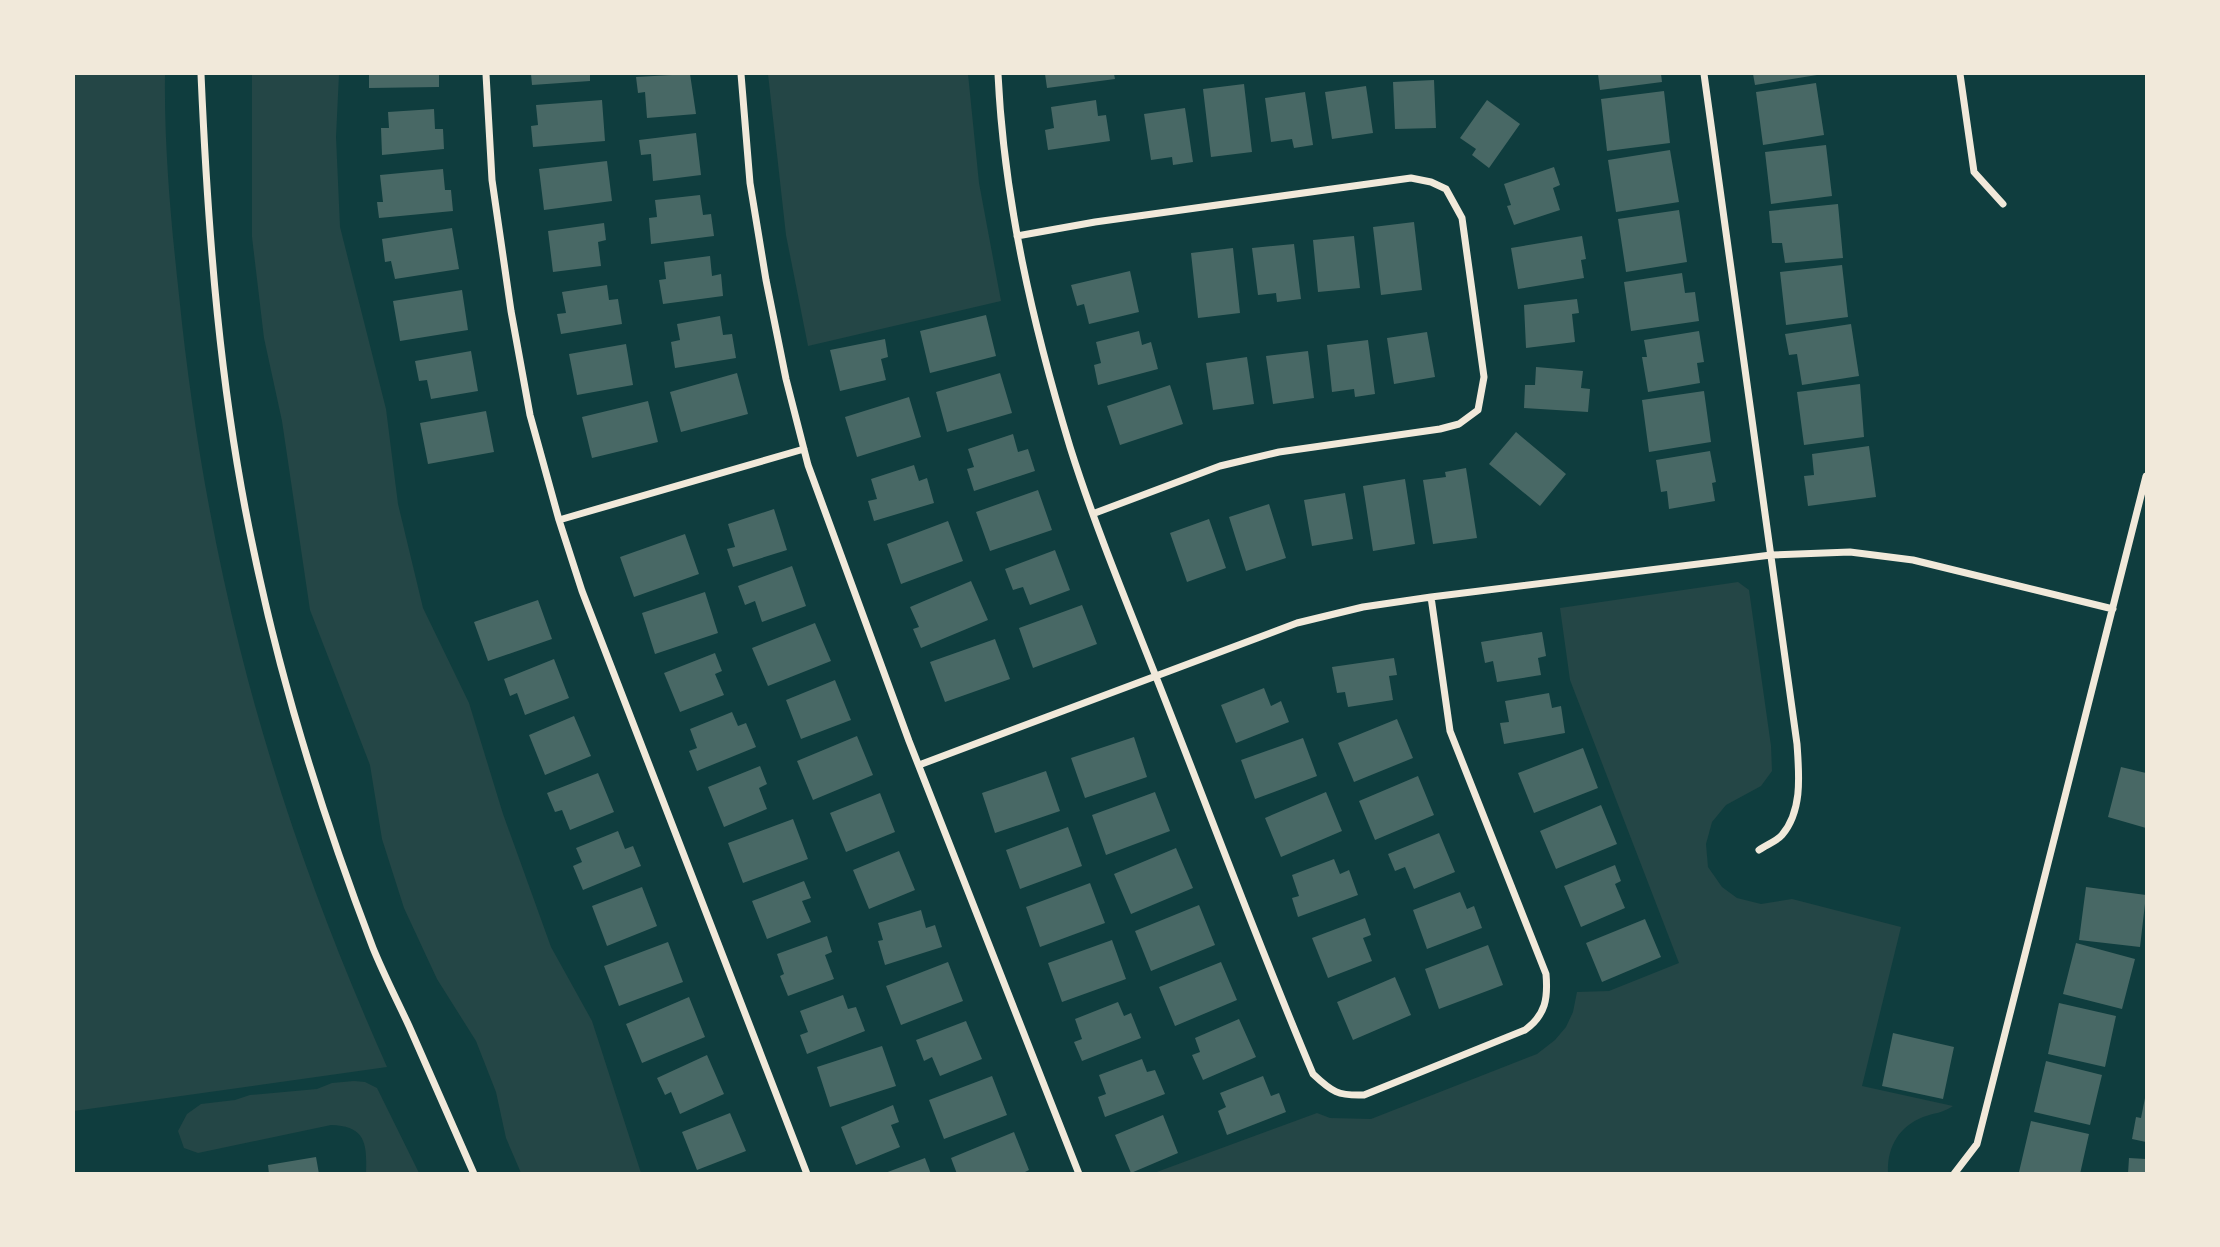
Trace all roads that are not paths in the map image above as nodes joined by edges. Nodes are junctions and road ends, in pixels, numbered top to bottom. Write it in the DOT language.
graph roads {
  1 [pos="201,74"];
  2 [pos="486,74"];
  3 [pos="741,74"];
  4 [pos="998,74"];
  5 [pos="1704,74"];
  6 [pos="1961,74"];
  7 [pos="2003,204"];
  8 [pos="1017,236"];
  9 [pos="804,449"];
  10 [pos="2147,476"];
  11 [pos="1095,513"];
  12 [pos="559,520"];
  13 [pos="1770,556"];
  14 [pos="1431,597"];
  15 [pos="2113,609"];
  16 [pos="1157,677"];
  17 [pos="919,765"];
  18 [pos="1759,850"];
  19 [pos="474,1174"];
  20 [pos="807,1174"];
  21 [pos="1079,1174"];
  22 [pos="1954,1174"];
  1 -- 19 [label="street"];
  2 -- 12 [label="street"];
  3 -- 9 [label="street"];
  4 -- 8 [label="street"];
  5 -- 13 [label="street"];
  6 -- 7 [label="street"];
  8 -- 11 [label="street"];
  8 -- 11 [label="street"];
  9 -- 12 [label="street"];
  9 -- 17 [label="street"];
  10 -- 15 [label="street"];
  11 -- 16 [label="street"];
  12 -- 20 [label="street"];
  13 -- 14 [label="street"];
  13 -- 15 [label="street"];
  13 -- 18 [label="street"];
  14 -- 16 [label="street"];
  14 -- 16 [label="street"];
  15 -- 22 [label="street"];
  16 -- 17 [label="street"];
  17 -- 21 [label="street"];
}
